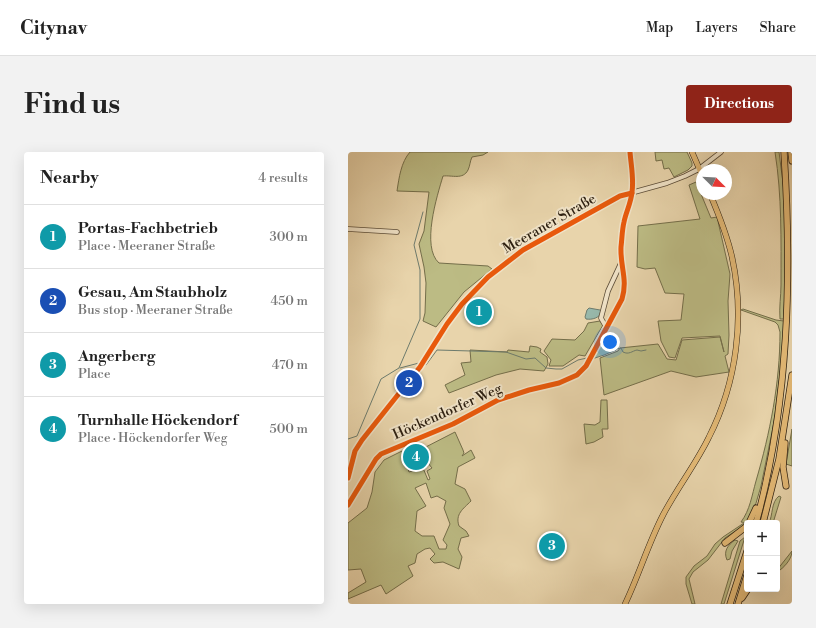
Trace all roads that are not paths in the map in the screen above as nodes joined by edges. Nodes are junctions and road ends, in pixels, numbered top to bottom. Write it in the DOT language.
graph roads {
  1 [pos="630,152"];
  2 [pos="692,152"];
  3 [pos="721,152"];
  4 [pos="784,152"];
  5 [pos="791,152"];
  6 [pos="792,162"];
  7 [pos="697,164"];
  8 [pos="705,164"];
  9 [pos="696,170"];
  10 [pos="632,193"];
  11 [pos="712,200"];
  12 [pos="348,229"];
  13 [pos="397,232"];
  14 [pos="621,263"];
  15 [pos="606,327"];
  16 [pos="792,375"];
  17 [pos="784,433"];
  18 [pos="348,478"];
  19 [pos="786,486"];
  20 [pos="763,496"];
  21 [pos="348,505"];
  22 [pos="751,520"];
  23 [pos="757,520"];
  24 [pos="764,520"];
  25 [pos="744,528"];
  26 [pos="725,543"];
  27 [pos="745,556"];
  28 [pos="744,586"];
  29 [pos="746,592"];
  30 [pos="625,604"];
  31 [pos="730,604"];
  32 [pos="739,604"];
  1 -- 10 [label="street, Höckendorfer Weg"];
  2 -- 7 [label="main road"];
  3 -- 8 [label="street, Meeraner Straße"];
  4 -- 20 [label="highway"];
  5 -- 6 [label="highway"];
  9 -- 10 [label="street, Meeraner Straße"];
  10 -- 14 [label="street, Höckendorfer Weg"];
  10 -- 18 [label="street, Meeraner Straße"];
  11 -- 30 [label="main road"];
  12 -- 13 [label="street"];
  14 -- 15 [label="street"];
  14 -- 15 [label="street, Höckendorfer Weg"];
  15 -- 21 [label="street, Höckendorfer Weg"];
  16 -- 17 [label="highway"];
  17 -- 19 [label="highway"];
  17 -- 24 [label="highway"];
  20 -- 22 [label="highway"];
  20 -- 23 [label="highway"];
  25 -- 26 [label="highway"];
  27 -- 31 [label="highway"];
  28 -- 32 [label="highway"];
  29 -- 32 [label="highway"];
}
